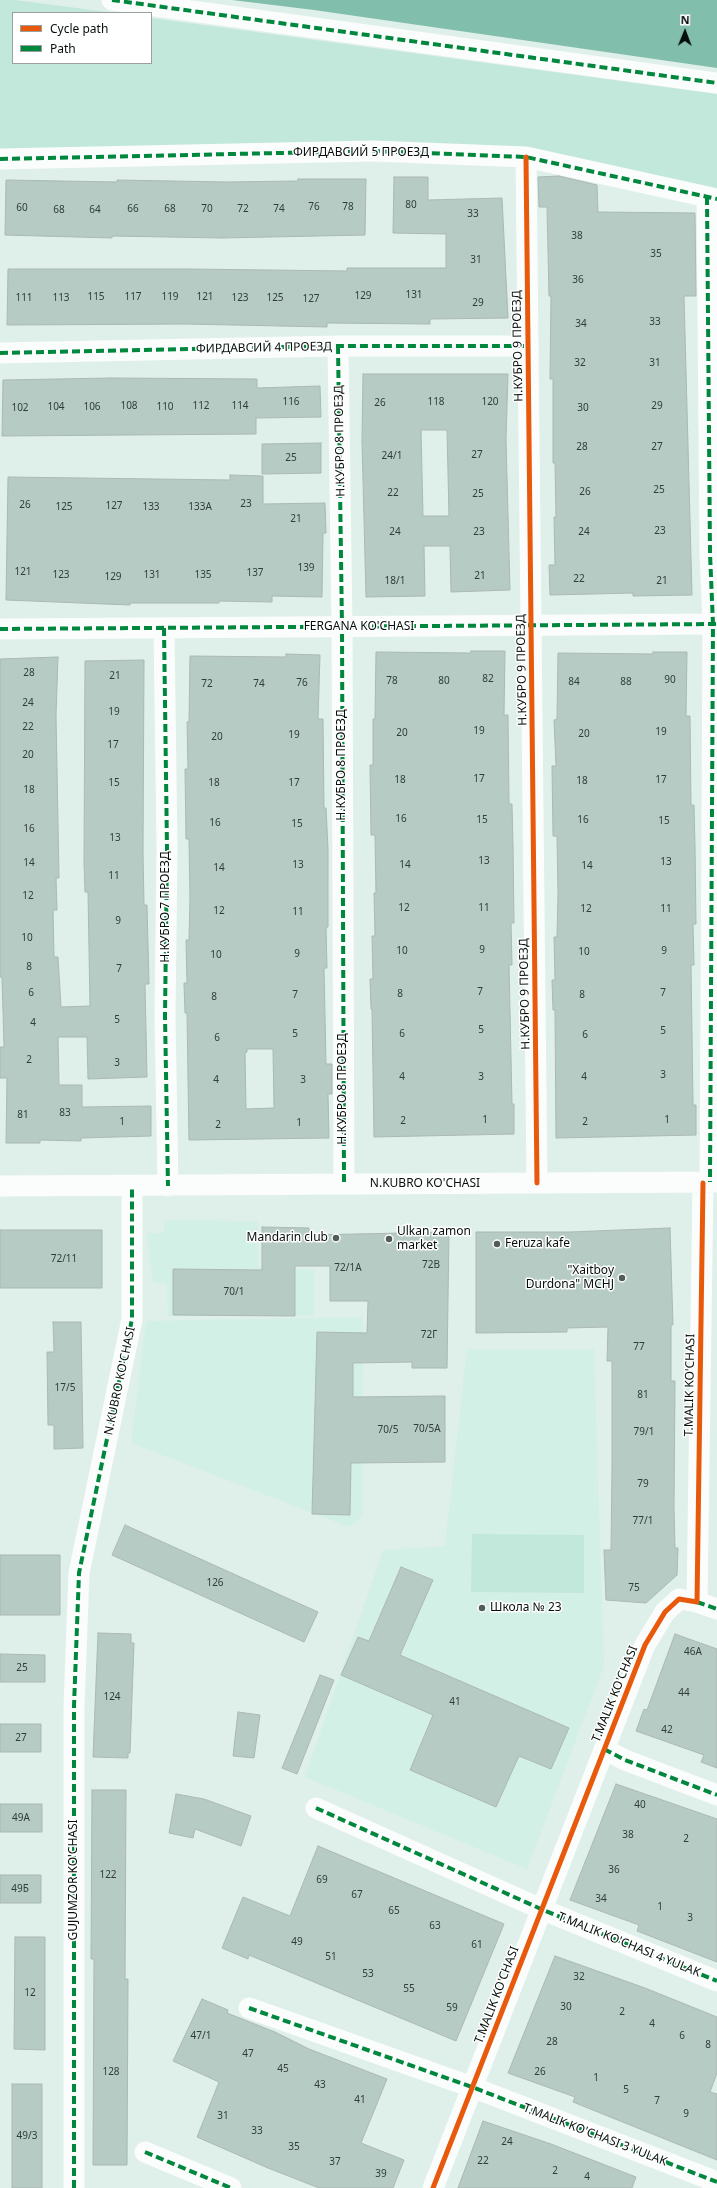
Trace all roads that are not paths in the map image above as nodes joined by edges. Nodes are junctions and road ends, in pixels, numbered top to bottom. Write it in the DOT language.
graph roads {
  1 [pos="112,0"];
  2 [pos="717,83"];
  3 [pos="526,157"];
  4 [pos="0,159"];
  5 [pos="712,198"];
  6 [pos="338,346"];
  7 [pos="528,346"];
  8 [pos="0,353"];
  9 [pos="715,624"];
  10 [pos="531,625"];
  11 [pos="342,627"];
  12 [pos="164,628"];
  13 [pos="0,629"];
  14 [pos="710,1182"];
  15 [pos="537,1183"];
  16 [pos="344,1184"];
  17 [pos="0,1186"];
  18 [pos="132,1186"];
  19 [pos="168,1186"];
  20 [pos="79,1573"];
  21 [pos="697,1602"];
  22 [pos="717,1609"];
  23 [pos="604,1748"];
  24 [pos="717,1795"];
  25 [pos="316,1808"];
  26 [pos="540,1909"];
  27 [pos="717,1981"];
  28 [pos="249,2008"];
  29 [pos="472,2087"];
  30 [pos="146,2152"];
  31 [pos="717,2182"];
  32 [pos="74,2188"];
  33 [pos="231,2188"];
  34 [pos="433,2188"];
  1 -- 2 [label="street"];
  3 -- 4 [label="street, ФИРДАВСИЙ 5 ПРОЕЗД"];
  3 -- 5 [label="street, ФИРДАВСИЙ 5 ПРОЕЗД"];
  3 -- 7 [label="street, Н.КУБРО 9 ПРОЕЗД"];
  5 -- 9 [label="street, T.MALIK KO'CHASI"];
  6 -- 7 [label="street, ФИРДАВСИЙ 4 ПРОЕЗД"];
  6 -- 8 [label="street, ФИРДАВСИЙ 4 ПРОЕЗД"];
  6 -- 11 [label="street, Н.КУБРО 8 ПРОЕЗД"];
  7 -- 10 [label="street, Н.КУБРО 9 ПРОЕЗД"];
  9 -- 10 [label="street, FERGANA KO'CHASI"];
  9 -- 14 [label="street, T.MALIK KO'CHASI"];
  10 -- 11 [label="street, FERGANA KO'CHASI"];
  10 -- 15 [label="street, Н.КУБРО 9 ПРОЕЗД"];
  11 -- 12 [label="street, FERGANA KO'CHASI"];
  11 -- 16 [label="street, Н.КУБРО 8 ПРОЕЗД"];
  12 -- 13 [label="street, FERGANA KO'CHASI"];
  12 -- 19 [label="street, Н.КУБРО 7 ПРОЕЗД"];
  14 -- 15 [label="street, N.KUBRO KO'CHASI"];
  14 -- 21 [label="street, T.MALIK KO'CHASI"];
  15 -- 16 [label="street, N.KUBRO KO'CHASI"];
  16 -- 19 [label="street, N.KUBRO KO'CHASI"];
  17 -- 18 [label="street, N.KUBRO KO'CHASI"];
  18 -- 19 [label="street, N.KUBRO KO'CHASI"];
  18 -- 20 [label="street, N.KUBRO KO'CHASI"];
  20 -- 32 [label="street, GUJUMZOR KO'CHASI"];
  21 -- 22 [label="street"];
  21 -- 23 [label="street, T.MALIK KO'CHASI"];
  23 -- 24 [label="street"];
  23 -- 26 [label="street, T.MALIK KO'CHASI"];
  25 -- 26 [label="street"];
  26 -- 27 [label="street, T.MALIK KO'CHASI 4 YULAK"];
  26 -- 29 [label="street, T.MALIK KO'CHASI"];
  28 -- 29 [label="street"];
  29 -- 31 [label="street, T.MALIK KO'CHASI 3 YULAK"];
  29 -- 34 [label="street, T.MALIK KO'CHASI"];
  30 -- 33 [label="street"];
}
